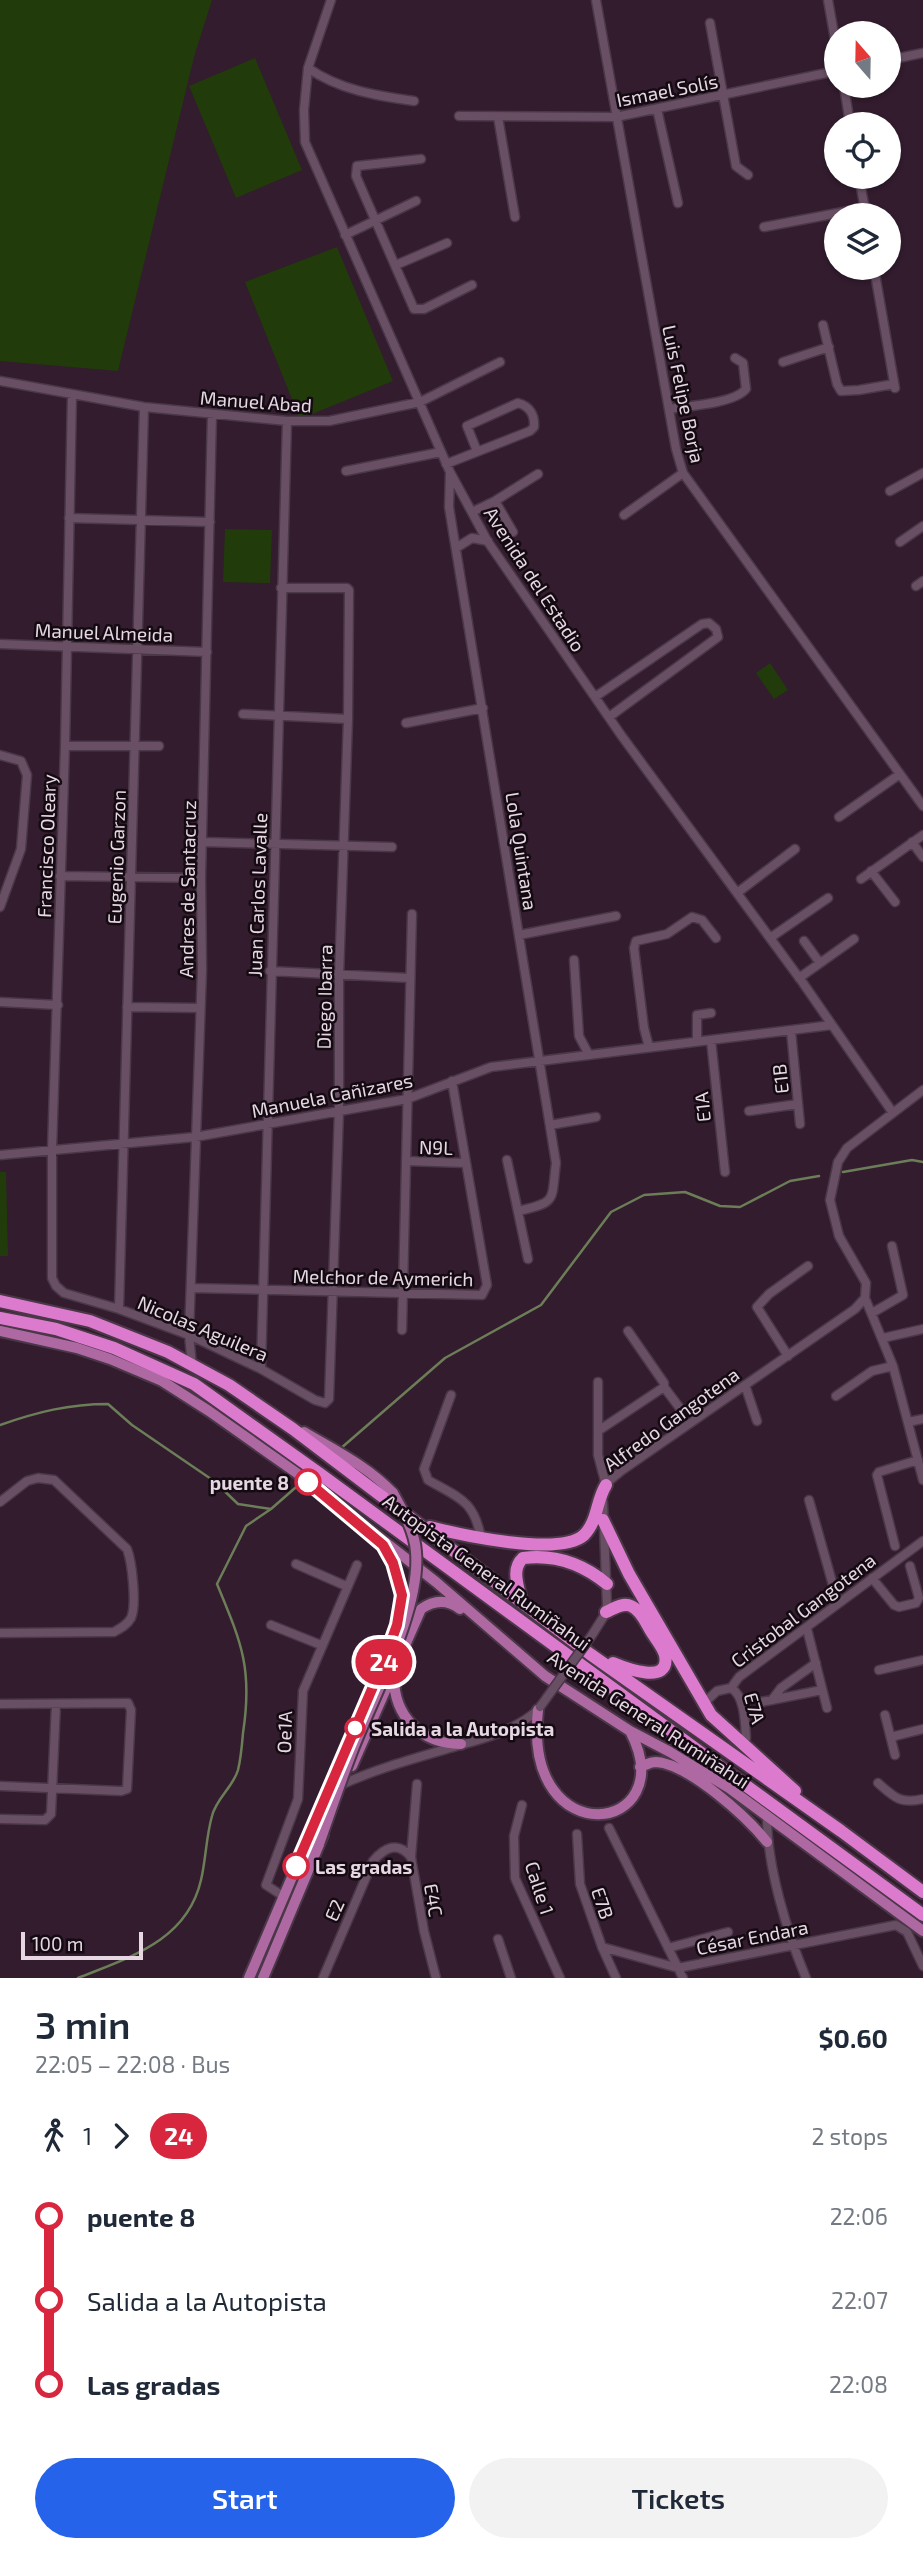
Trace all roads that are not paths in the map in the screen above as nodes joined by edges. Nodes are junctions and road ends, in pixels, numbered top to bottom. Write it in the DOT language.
graph roads {
  1 [pos="331,0"];
  2 [pos="596,0"];
  3 [pos="828,0"];
  4 [pos="832,21"];
  5 [pos="710,23"];
  6 [pos="923,53"];
  7 [pos="901,58"];
  8 [pos="308,68"];
  9 [pos="824,74"];
  10 [pos="724,95"];
  11 [pos="414,101"];
  12 [pos="657,109"];
  13 [pos="459,116"];
  14 [pos="498,117"];
  15 [pos="616,117"];
  16 [pos="421,159"];
  17 [pos="748,175"];
  18 [pos="416,201"];
  19 [pos="678,203"];
  20 [pos="515,217"];
  21 [pos="824,217"];
  22 [pos="376,220"];
  23 [pos="764,227"];
  24 [pos="345,236"];
  25 [pos="447,243"];
  26 [pos="396,265"];
  27 [pos="876,280"];
  28 [pos="472,285"];
  29 [pos="823,324"];
  30 [pos="829,347"];
  31 [pos="736,358"];
  32 [pos="500,362"];
  33 [pos="783,362"];
  34 [pos="0,381"];
  35 [pos="72,394"];
  36 [pos="420,402"];
  37 [pos="144,407"];
  38 [pos="669,409"];
  39 [pos="212,414"];
  40 [pos="287,421"];
  41 [pos="477,451"];
  42 [pos="441,452"];
  43 [pos="448,468"];
  44 [pos="345,471"];
  45 [pos="683,472"];
  46 [pos="923,473"];
  47 [pos="538,474"];
  48 [pos="890,491"];
  49 [pos="495,501"];
  50 [pos="471,512"];
  51 [pos="624,515"];
  52 [pos="69,518"];
  53 [pos="142,519"];
  54 [pos="211,522"];
  55 [pos="923,526"];
  56 [pos="513,532"];
  57 [pos="488,542"];
  58 [pos="900,542"];
  59 [pos="456,548"];
  60 [pos="281,588"];
  61 [pos="0,644"];
  62 [pos="68,647"];
  63 [pos="138,649"];
  64 [pos="207,652"];
  65 [pos="595,697"];
  66 [pos="483,708"];
  67 [pos="243,713"];
  68 [pos="279,715"];
  69 [pos="608,717"];
  70 [pos="348,719"];
  71 [pos="406,723"];
  72 [pos="65,746"];
  73 [pos="159,746"];
  74 [pos="135,747"];
  75 [pos="0,755"];
  76 [pos="900,774"];
  77 [pos="923,806"];
  78 [pos="839,817"];
  79 [pos="923,835"];
  80 [pos="203,842"];
  81 [pos="912,842"];
  82 [pos="274,844"];
  83 [pos="344,846"];
  84 [pos="392,847"];
  85 [pos="795,849"];
  86 [pos="923,857"];
  87 [pos="871,871"];
  88 [pos="60,876"];
  89 [pos="201,877"];
  90 [pos="130,878"];
  91 [pos="861,879"];
  92 [pos="737,892"];
  93 [pos="828,898"];
  94 [pos="895,902"];
  95 [pos="0,907"];
  96 [pos="412,915"];
  97 [pos="615,916"];
  98 [pos="519,935"];
  99 [pos="716,938"];
  100 [pos="770,938"];
  101 [pos="854,939"];
  102 [pos="804,941"];
  103 [pos="574,960"];
  104 [pos="820,963"];
  105 [pos="270,971"];
  106 [pos="339,976"];
  107 [pos="410,978"];
  108 [pos="799,978"];
  109 [pos="0,1002"];
  110 [pos="58,1005"];
  111 [pos="127,1007"];
  112 [pos="200,1008"];
  113 [pos="710,1013"];
  114 [pos="832,1025"];
  115 [pos="791,1031"];
  116 [pos="711,1040"];
  117 [pos="698,1041"];
  118 [pos="649,1047"];
  119 [pos="589,1055"];
  120 [pos="541,1060"];
  121 [pos="452,1081"];
  122 [pos="923,1090"];
  123 [pos="407,1099"];
  124 [pos="799,1104"];
  125 [pos="339,1111"];
  126 [pos="749,1111"];
  127 [pos="893,1113"];
  128 [pos="596,1117"];
  129 [pos="800,1124"];
  130 [pos="268,1125"];
  131 [pos="550,1125"];
  132 [pos="195,1138"];
  133 [pos="123,1145"];
  134 [pos="52,1150"];
  135 [pos="0,1155"];
  136 [pos="507,1160"];
  137 [pos="406,1161"];
  138 [pos="466,1163"];
  139 [pos="725,1172"];
  140 [pos="518,1211"];
  141 [pos="892,1246"];
  142 [pos="528,1259"];
  143 [pos="808,1266"];
  144 [pos="191,1288"];
  145 [pos="264,1291"];
  146 [pos="332,1292"];
  147 [pos="64,1293"];
  148 [pos="402,1295"];
  149 [pos="865,1298"];
  150 [pos="0,1301"];
  151 [pos="119,1309"];
  152 [pos="872,1312"];
  153 [pos="0,1318"];
  154 [pos="923,1329"];
  155 [pos="401,1330"];
  156 [pos="0,1331"];
  157 [pos="628,1331"];
  158 [pos="189,1335"];
  159 [pos="883,1338"];
  160 [pos="788,1356"];
  161 [pos="192,1365"];
  162 [pos="893,1366"];
  163 [pos="261,1369"];
  164 [pos="598,1382"];
  165 [pos="745,1385"];
  166 [pos="664,1387"];
  167 [pos="451,1395"];
  168 [pos="836,1396"];
  169 [pos="325,1403"];
  170 [pos="258,1405"];
  171 [pos="679,1407"];
  172 [pos="923,1419"];
  173 [pos="757,1421"];
  174 [pos="908,1422"];
  175 [pos="598,1432"];
  176 [pos="918,1460"];
  177 [pos="310,1475"];
  178 [pos="923,1480"];
  179 [pos="606,1486"];
  180 [pos="320,1491"];
  181 [pos="809,1500"];
  182 [pos="0,1502"];
  183 [pos="603,1520"];
  184 [pos="422,1525"];
  185 [pos="481,1538"];
  186 [pos="923,1541"];
  187 [pos="895,1546"];
  188 [pos="296,1564"];
  189 [pos="356,1564"];
  190 [pos="910,1566"];
  191 [pos="872,1578"];
  192 [pos="607,1584"];
  193 [pos="346,1586"];
  194 [pos="521,1600"];
  195 [pos="838,1603"];
  196 [pos="606,1612"];
  197 [pos="271,1625"];
  198 [pos="807,1629"];
  199 [pos="492,1631"];
  200 [pos="0,1633"];
  201 [pos="321,1645"];
  202 [pos="590,1654"];
  203 [pos="923,1660"];
  204 [pos="816,1663"];
  205 [pos="397,1664"];
  206 [pos="879,1670"];
  207 [pos="731,1688"];
  208 [pos="822,1690"];
  209 [pos="772,1700"];
  210 [pos="761,1702"];
  211 [pos="0,1703"];
  212 [pos="704,1703"];
  213 [pos="56,1704"];
  214 [pos="539,1708"];
  215 [pos="827,1708"];
  216 [pos="885,1715"];
  217 [pos="923,1729"];
  218 [pos="629,1731"];
  219 [pos="891,1737"];
  220 [pos="746,1738"];
  221 [pos="461,1744"];
  222 [pos="895,1755"];
  223 [pos="640,1767"];
  224 [pos="345,1783"];
  225 [pos="878,1783"];
  226 [pos="417,1784"];
  227 [pos="0,1786"];
  228 [pos="53,1788"];
  229 [pos="328,1791"];
  230 [pos="923,1799"];
  231 [pos="522,1805"];
  232 [pos="767,1817"];
  233 [pos="0,1819"];
  234 [pos="610,1828"];
  235 [pos="841,1831"];
  236 [pos="577,1834"];
  237 [pos="767,1842"];
  238 [pos="319,1844"];
  239 [pos="411,1857"];
  240 [pos="923,1892"];
  241 [pos="283,1896"];
  242 [pos="923,1915"];
  243 [pos="923,1931"];
  244 [pos="728,1932"];
  245 [pos="498,1939"];
  246 [pos="793,1946"];
  247 [pos="602,1947"];
  248 [pos="668,1948"];
  249 [pos="923,1966"];
  250 [pos="678,1968"];
  251 [pos="248,1978"];
  252 [pos="263,1978"];
  253 [pos="323,1978"];
  254 [pos="436,1978"];
  255 [pos="511,1978"];
  256 [pos="560,1978"];
  257 [pos="616,1978"];
  258 [pos="683,1978"];
  259 [pos="806,1978"];
  1 -- 8 [label="street, Avenida del Estadio"];
  2 -- 15 [label="street, Luis Felipe Borja"];
  3 -- 4 [label="street"];
  5 -- 10 [label="street"];
  6 -- 7 [label="street"];
  8 -- 11 [label="street"];
  8 -- 24 [label="street, Avenida del Estadio"];
  9 -- 10 [label="street, Ismael Solís"];
  10 -- 12 [label="street, Ismael Solís"];
  10 -- 17 [label="street"];
  12 -- 15 [label="street, Ismael Solís"];
  12 -- 19 [label="street"];
  13 -- 14 [label="street, Ismael Solís"];
  14 -- 15 [label="street, Ismael Solís"];
  14 -- 20 [label="street"];
  15 -- 38 [label="street, Luis Felipe Borja"];
  16 -- 22 [label="street"];
  18 -- 22 [label="street"];
  21 -- 23 [label="street"];
  22 -- 24 [label="street"];
  22 -- 26 [label="street"];
  24 -- 36 [label="street, Avenida del Estadio"];
  25 -- 26 [label="street"];
  26 -- 28 [label="street"];
  27 -- 30 [label="street"];
  29 -- 30 [label="street"];
  30 -- 33 [label="street"];
  31 -- 38 [label="street"];
  32 -- 36 [label="street, Manuel Abad"];
  34 -- 35 [label="street, Manuel Abad"];
  35 -- 37 [label="street, Manuel Abad"];
  35 -- 52 [label="street, Francisco Oleary"];
  36 -- 40 [label="street, Manuel Abad"];
  36 -- 42 [label="street, Avenida del Estadio"];
  37 -- 39 [label="street, Manuel Abad"];
  37 -- 53 [label="street, Eugenio Garzon"];
  38 -- 45 [label="street, Luis Felipe Borja"];
  39 -- 40 [label="street, Manuel Abad"];
  39 -- 54 [label="street, Andres de Santacruz"];
  40 -- 60 [label="street, Juan Carlos Lavalle"];
  41 -- 41 [label="street"];
  41 -- 43 [label="street"];
  42 -- 43 [label="street, Avenida del Estadio"];
  42 -- 44 [label="street"];
  43 -- 50 [label="street, Avenida del Estadio"];
  43 -- 59 [label="street, Lola Quintana"];
  45 -- 51 [label="street"];
  45 -- 76 [label="street, Luis Felipe Borja"];
  46 -- 48 [label="street"];
  47 -- 49 [label="street"];
  49 -- 50 [label="street"];
  49 -- 56 [label="street"];
  50 -- 57 [label="street, Avenida del Estadio"];
  52 -- 53 [label="street"];
  52 -- 62 [label="street, Francisco Oleary"];
  53 -- 54 [label="street"];
  53 -- 63 [label="street, Eugenio Garzon"];
  54 -- 64 [label="street, Andres de Santacruz"];
  55 -- 58 [label="street"];
  57 -- 59 [label="street"];
  57 -- 65 [label="street, Avenida del Estadio"];
  59 -- 66 [label="street, Lola Quintana"];
  60 -- 68 [label="street, Juan Carlos Lavalle"];
  60 -- 70 [label="street, Diego Ibarra"];
  61 -- 62 [label="street, Manuel Almeida"];
  62 -- 63 [label="street, Manuel Almeida"];
  62 -- 72 [label="street, Francisco Oleary"];
  63 -- 64 [label="street, Manuel Almeida"];
  63 -- 74 [label="street, Eugenio Garzon"];
  64 -- 80 [label="street, Andres de Santacruz"];
  65 -- 69 [label="street, Avenida del Estadio"];
  65 -- 69 [label="street"];
  66 -- 71 [label="street"];
  66 -- 98 [label="street, Lola Quintana"];
  67 -- 68 [label="street"];
  68 -- 70 [label="street"];
  68 -- 82 [label="street, Juan Carlos Lavalle"];
  69 -- 92 [label="street, Avenida del Estadio"];
  70 -- 83 [label="street, Diego Ibarra"];
  72 -- 74 [label="street"];
  72 -- 88 [label="street, Francisco Oleary"];
  73 -- 74 [label="street"];
  74 -- 90 [label="street, Eugenio Garzon"];
  75 -- 95 [label="street"];
  76 -- 77 [label="street, Luis Felipe Borja"];
  76 -- 78 [label="street"];
  79 -- 81 [label="street"];
  80 -- 82 [label="street"];
  80 -- 89 [label="street, Andres de Santacruz"];
  81 -- 86 [label="street"];
  81 -- 87 [label="street"];
  82 -- 83 [label="street"];
  82 -- 105 [label="street, Juan Carlos Lavalle"];
  83 -- 84 [label="street"];
  83 -- 106 [label="street, Diego Ibarra"];
  85 -- 92 [label="street"];
  87 -- 91 [label="street"];
  87 -- 94 [label="street"];
  88 -- 90 [label="street"];
  88 -- 110 [label="street, Francisco Oleary"];
  89 -- 90 [label="street"];
  89 -- 112 [label="street, Andres de Santacruz"];
  90 -- 111 [label="street, Eugenio Garzon"];
  92 -- 100 [label="street, Avenida del Estadio"];
  93 -- 100 [label="street"];
  96 -- 107 [label="street"];
  97 -- 98 [label="street"];
  98 -- 120 [label="street, Lola Quintana"];
  99 -- 118 [label="street"];
  100 -- 108 [label="street, Avenida del Estadio"];
  101 -- 104 [label="street"];
  102 -- 104 [label="street"];
  103 -- 119 [label="street"];
  104 -- 108 [label="street"];
  105 -- 106 [label="street"];
  105 -- 130 [label="street, Juan Carlos Lavalle"];
  106 -- 107 [label="street"];
  106 -- 125 [label="street, Diego Ibarra"];
  107 -- 123 [label="street"];
  108 -- 114 [label="street, Avenida del Estadio"];
  109 -- 110 [label="street"];
  110 -- 134 [label="street, Francisco Oleary"];
  111 -- 112 [label="street"];
  111 -- 133 [label="street, Eugenio Garzon"];
  112 -- 132 [label="street, Andres de Santacruz"];
  113 -- 117 [label="street"];
  114 -- 115 [label="street, Manuela Cañizares"];
  114 -- 127 [label="street, Avenida del Estadio"];
  115 -- 116 [label="street, Manuela Cañizares"];
  115 -- 124 [label="street, E1B"];
  116 -- 117 [label="street, Manuela Cañizares"];
  116 -- 139 [label="street, E1A"];
  117 -- 118 [label="street, Manuela Cañizares"];
  118 -- 119 [label="street, Manuela Cañizares"];
  119 -- 120 [label="street, Manuela Cañizares"];
  120 -- 121 [label="street, Manuela Cañizares"];
  120 -- 131 [label="street, Lola Quintana"];
  121 -- 123 [label="street, Manuela Cañizares"];
  121 -- 138 [label="street, Melchor de Aymerich"];
  122 -- 127 [label="street"];
  123 -- 125 [label="street, Manuela Cañizares"];
  123 -- 137 [label="street"];
  124 -- 126 [label="street"];
  124 -- 129 [label="street, E1B"];
  125 -- 130 [label="street, Manuela Cañizares"];
  125 -- 146 [label="street, Diego Ibarra"];
  127 -- 149 [label="street"];
  128 -- 131 [label="street"];
  130 -- 132 [label="street, Manuela Cañizares"];
  130 -- 145 [label="street, Juan Carlos Lavalle"];
  131 -- 140 [label="street, Lola Quintana"];
  132 -- 133 [label="street, Manuela Cañizares"];
  132 -- 144 [label="street, Andres de Santacruz"];
  133 -- 134 [label="street, Manuela Cañizares"];
  133 -- 151 [label="street, Eugenio Garzon"];
  134 -- 135 [label="street, Manuela Cañizares"];
  134 -- 147 [label="street, Francisco Oleary"];
  136 -- 140 [label="street"];
  137 -- 138 [label="street, N9L"];
  137 -- 148 [label="street"];
  138 -- 148 [label="street, Melchor de Aymerich"];
  140 -- 142 [label="street"];
  141 -- 152 [label="street"];
  143 -- 160 [label="street"];
  144 -- 145 [label="street, Melchor de Aymerich"];
  144 -- 158 [label="street, Andres de Santacruz"];
  145 -- 146 [label="street, Melchor de Aymerich"];
  145 -- 163 [label="street, Juan Carlos Lavalle"];
  146 -- 148 [label="street, Melchor de Aymerich"];
  146 -- 169 [label="street, Diego Ibarra"];
  147 -- 151 [label="street, Nicolas Aguilera"];
  148 -- 155 [label="street"];
  149 -- 152 [label="street"];
  149 -- 160 [label="street, Alfredo Gangotena"];
  150 -- 161 [label="highway, Autopista General Rumiñahui"];
  151 -- 158 [label="street, Nicolas Aguilera"];
  152 -- 159 [label="street"];
  153 -- 177 [label="highway, Autopista General Rumiñahui"];
  154 -- 159 [label="street"];
  156 -- 177 [label="main road, Avenida General Rumiñahui"];
  157 -- 166 [label="street"];
  158 -- 161 [label="street, Andres de Santacruz"];
  158 -- 163 [label="street, Nicolas Aguilera"];
  159 -- 162 [label="street"];
  160 -- 165 [label="street, Alfredo Gangotena"];
  161 -- 170 [label="highway, Autopista General Rumiñahui"];
  162 -- 168 [label="street"];
  162 -- 174 [label="street"];
  163 -- 169 [label="street, Nicolas Aguilera"];
  164 -- 175 [label="street"];
  165 -- 173 [label="street"];
  165 -- 179 [label="street, Alfredo Gangotena"];
  166 -- 171 [label="street"];
  166 -- 175 [label="street"];
  167 -- 185 [label="street"];
  170 -- 184 [label="highway, Autopista General Rumiñahui"];
  170 -- 238 [label="main road, bridge"];
  172 -- 174 [label="street"];
  174 -- 176 [label="street"];
  175 -- 179 [label="street"];
  176 -- 178 [label="street"];
  176 -- 187 [label="street"];
  177 -- 180 [label="main road, Avenida General Rumiñahui"];
  177 -- 242 [label="highway, Autopista General Rumiñahui"];
  179 -- 183 [label="street, Alfredo Gangotena"];
  179 -- 185 [label="highway"];
  180 -- 199 [label="main road, Avenida General Rumiñahui"];
  180 -- 229 [label="main road"];
  181 -- 195 [label="street"];
  182 -- 200 [label="street"];
  183 -- 192 [label="street, Alfredo Gangotena"];
  183 -- 212 [label="highway"];
  184 -- 185 [label="highway"];
  184 -- 194 [label="highway, Autopista General Rumiñahui"];
  186 -- 191 [label="street, Cristobal Gangotena"];
  188 -- 193 [label="street"];
  189 -- 193 [label="street, Oe1A"];
  190 -- 191 [label="street"];
  191 -- 195 [label="street, Cristobal Gangotena"];
  192 -- 194 [label="highway"];
  192 -- 196 [label="street, Alfredo Gangotena"];
  193 -- 201 [label="street, Oe1A"];
  194 -- 202 [label="highway, Autopista General Rumiñahui"];
  195 -- 198 [label="street, Cristobal Gangotena"];
  196 -- 202 [label="highway"];
  196 -- 214 [label="street, Alfredo Gangotena, bridge"];
  197 -- 201 [label="street"];
  198 -- 204 [label="street"];
  198 -- 207 [label="street, Cristobal Gangotena"];
  199 -- 205 [label="main road"];
  199 -- 218 [label="main road, Avenida General Rumiñahui"];
  201 -- 241 [label="street, Oe1A"];
  202 -- 235 [label="highway, Autopista General Rumiñahui"];
  203 -- 206 [label="street"];
  204 -- 208 [label="street"];
  204 -- 209 [label="street"];
  205 -- 221 [label="main road"];
  205 -- 224 [label="main road"];
  207 -- 212 [label="street, Cristobal Gangotena"];
  207 -- 220 [label="street, E7A"];
  208 -- 209 [label="street"];
  208 -- 215 [label="street"];
  209 -- 210 [label="street"];
  211 -- 213 [label="street"];
  212 -- 235 [label="highway"];
  213 -- 228 [label="street"];
  213 -- 228 [label="street"];
  214 -- 221 [label="street, Alfredo Gangotena"];
  214 -- 223 [label="main road"];
  216 -- 219 [label="street"];
  217 -- 219 [label="street"];
  218 -- 223 [label="main road"];
  218 -- 232 [label="main road, Avenida General Rumiñahui"];
  219 -- 222 [label="street"];
  221 -- 224 [label="street, Alfredo Gangotena"];
  223 -- 237 [label="main road"];
  224 -- 229 [label="street, Alfredo Gangotena"];
  224 -- 238 [label="main road"];
  225 -- 230 [label="street"];
  226 -- 239 [label="street, E4C"];
  227 -- 228 [label="street"];
  228 -- 233 [label="street"];
  229 -- 241 [label="main road"];
  231 -- 256 [label="street, Calle 1"];
  232 -- 237 [label="street"];
  232 -- 243 [label="main road, Avenida General Rumiñahui"];
  234 -- 248 [label="street"];
  235 -- 240 [label="highway, Autopista General Rumiñahui"];
  236 -- 247 [label="street, E7B"];
  237 -- 246 [label="street"];
  238 -- 252 [label="main road"];
  239 -- 253 [label="street, E2"];
  239 -- 254 [label="street, E4C"];
  241 -- 251 [label="main road"];
  244 -- 248 [label="street"];
  245 -- 255 [label="street"];
  246 -- 249 [label="street, César Endara"];
  246 -- 250 [label="street, César Endara"];
  246 -- 259 [label="street"];
  247 -- 250 [label="street, César Endara"];
  247 -- 257 [label="street, E7B"];
  248 -- 250 [label="street"];
  250 -- 258 [label="street"];
}
